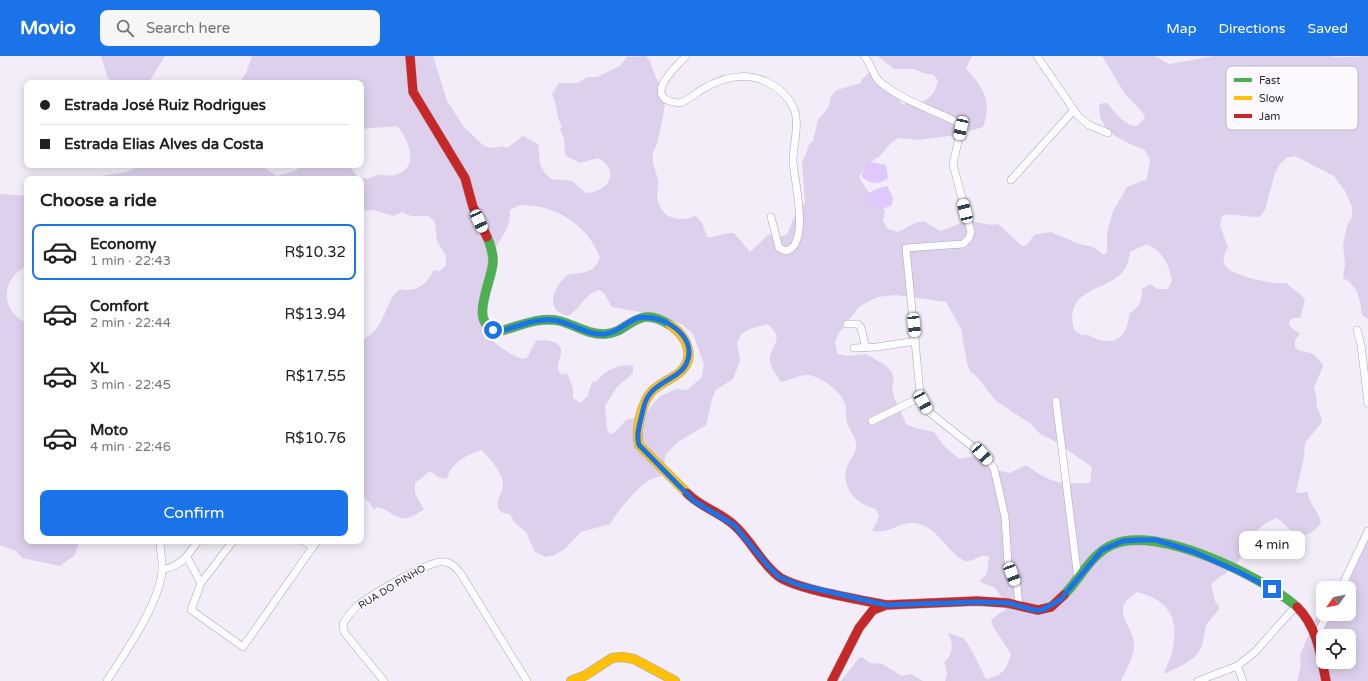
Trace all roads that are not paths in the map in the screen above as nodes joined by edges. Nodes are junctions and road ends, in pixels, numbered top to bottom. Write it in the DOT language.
graph roads {
  1 [pos="410,56"];
  2 [pos="686,56"];
  3 [pos="864,56"];
  4 [pos="1037,56"];
  5 [pos="1074,110"];
  6 [pos="1108,133"];
  7 [pos="1011,180"];
  8 [pos="771,217"];
  9 [pos="847,324"];
  10 [pos="1357,330"];
  11 [pos="916,341"];
  12 [pos="854,348"];
  13 [pos="866,348"];
  14 [pos="921,397"];
  15 [pos="1056,401"];
  16 [pos="1368,403"];
  17 [pos="872,421"];
  18 [pos="1368,530"];
  19 [pos="160,544"];
  20 [pos="196,544"];
  21 [pos="231,544"];
  22 [pos="315,544"];
  23 [pos="187,557"];
  24 [pos="162,570"];
  25 [pos="1078,578"];
  26 [pos="1344,581"];
  27 [pos="201,584"];
  28 [pos="886,605"];
  29 [pos="1019,606"];
  30 [pos="1296,606"];
  31 [pos="1316,636"];
  32 [pos="1238,666"];
  33 [pos="1323,669"];
  34 [pos="587,678"];
  35 [pos="107,681"];
  36 [pos="384,681"];
  37 [pos="527,681"];
  38 [pos="571,681"];
  39 [pos="675,681"];
  40 [pos="832,681"];
  41 [pos="1198,681"];
  42 [pos="1243,681"];
  43 [pos="1326,681"];
  1 -- 28 [label="street"];
  2 -- 8 [label="street"];
  3 -- 11 [label="street"];
  4 -- 5 [label="street"];
  5 -- 6 [label="street"];
  5 -- 7 [label="street"];
  9 -- 13 [label="street"];
  10 -- 16 [label="street"];
  11 -- 13 [label="street"];
  11 -- 14 [label="street"];
  12 -- 13 [label="street"];
  14 -- 17 [label="street"];
  14 -- 29 [label="street"];
  15 -- 25 [label="street"];
  18 -- 26 [label="street"];
  19 -- 24 [label="street"];
  20 -- 23 [label="street"];
  21 -- 27 [label="street"];
  22 -- 27 [label="street"];
  23 -- 24 [label="street"];
  23 -- 27 [label="street"];
  24 -- 35 [label="street"];
  25 -- 29 [label="street"];
  25 -- 30 [label="street"];
  28 -- 29 [label="street"];
  28 -- 40 [label="street"];
  30 -- 31 [label="street"];
  30 -- 32 [label="street"];
  32 -- 41 [label="street"];
  32 -- 42 [label="street"];
  33 -- 43 [label="street"];
  34 -- 38 [label="street"];
  34 -- 39 [label="street"];
  36 -- 37 [label="street, RUA DO PINHO"];
}
